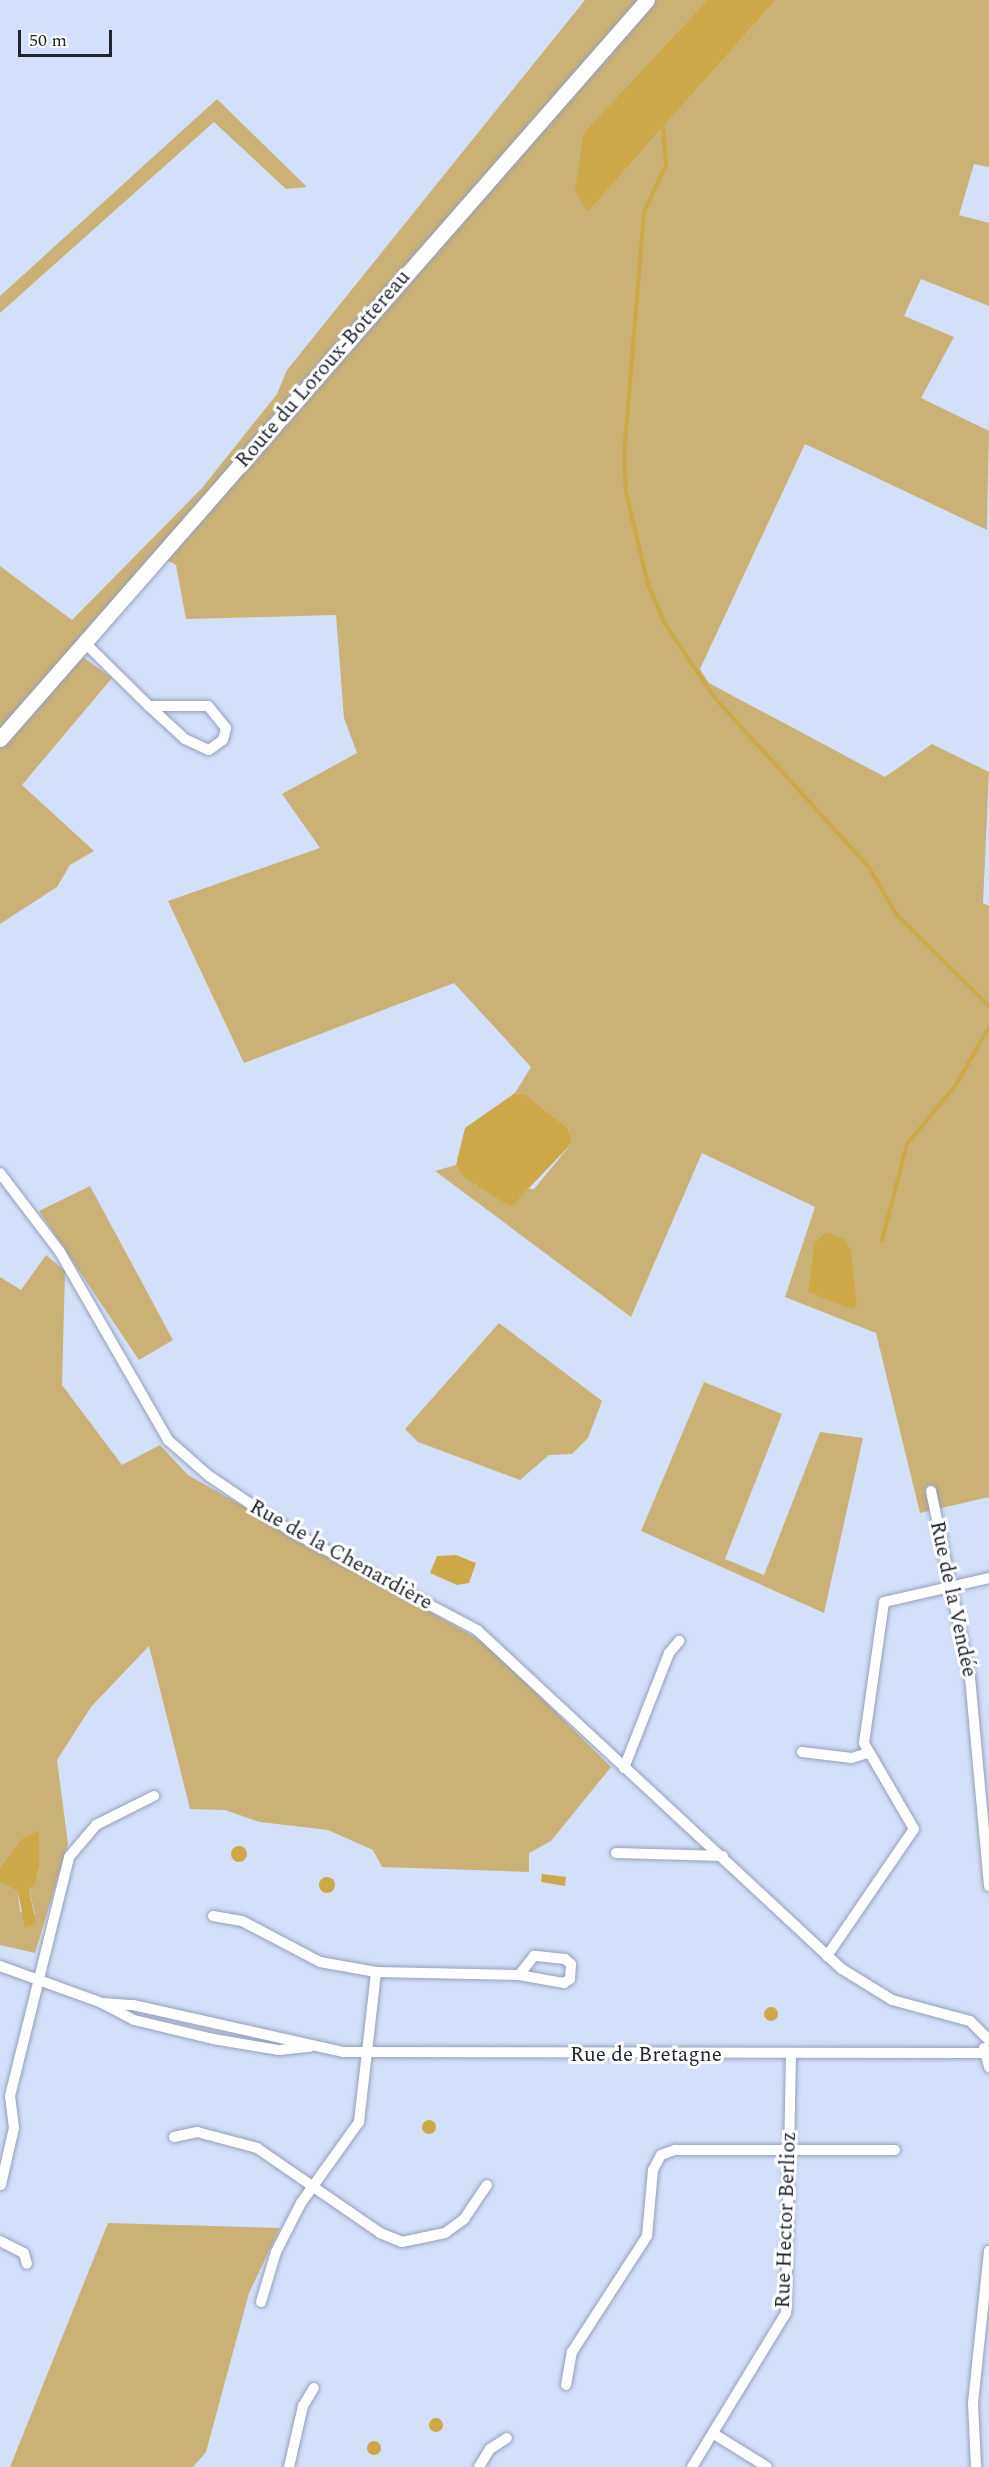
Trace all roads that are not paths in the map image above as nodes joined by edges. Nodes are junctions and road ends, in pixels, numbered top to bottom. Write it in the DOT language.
graph roads {
  1 [pos="646,0"];
  2 [pos="84,642"];
  3 [pos="149,706"];
  4 [pos="0,739"];
  5 [pos="0,1173"];
  6 [pos="931,1491"];
  7 [pos="989,1578"];
  8 [pos="951,1587"];
  9 [pos="679,1641"];
  10 [pos="802,1752"];
  11 [pos="867,1753"];
  12 [pos="624,1768"];
  13 [pos="154,1796"];
  14 [pos="616,1853"];
  15 [pos="723,1856"];
  16 [pos="989,1886"];
  17 [pos="213,1916"];
  18 [pos="827,1956"];
  19 [pos="0,1966"];
  20 [pos="376,1972"];
  21 [pos="519,1975"];
  22 [pos="39,1981"];
  23 [pos="989,2040"];
  24 [pos="367,2053"];
  25 [pos="983,2053"];
  26 [pos="791,2055"];
  27 [pos="989,2067"];
  28 [pos="5,2095"];
  29 [pos="174,2138"];
  30 [pos="895,2150"];
  31 [pos="790,2151"];
  32 [pos="1,2185"];
  33 [pos="314,2185"];
  34 [pos="488,2185"];
  35 [pos="0,2241"];
  36 [pos="989,2251"];
  37 [pos="27,2264"];
  38 [pos="261,2302"];
  39 [pos="566,2385"];
  40 [pos="314,2388"];
  41 [pos="714,2434"];
  42 [pos="507,2438"];
  43 [pos="289,2467"];
  44 [pos="479,2467"];
  45 [pos="692,2467"];
  46 [pos="767,2467"];
  47 [pos="976,2467"];
  1 -- 2 [label="main road, Route du Loroux-Bottereau"];
  2 -- 3 [label="street"];
  2 -- 4 [label="main road, Route du Loroux-Bottereau"];
  3 -- 3 [label="street"];
  5 -- 12 [label="street, Rue de la Chenardière"];
  6 -- 8 [label="street, Rue de la Vendée"];
  7 -- 8 [label="street"];
  8 -- 11 [label="street"];
  8 -- 16 [label="street, Rue de la Vendée"];
  9 -- 12 [label="street"];
  10 -- 11 [label="street"];
  11 -- 18 [label="street"];
  12 -- 15 [label="street, Rue de la Chenardière"];
  13 -- 22 [label="street"];
  14 -- 15 [label="street"];
  15 -- 18 [label="street, Rue de la Chenardière"];
  17 -- 20 [label="street"];
  18 -- 23 [label="street, Rue de la Chenardière"];
  19 -- 22 [label="street, Rue de Bretagne"];
  20 -- 21 [label="street"];
  20 -- 24 [label="street"];
  21 -- 21 [label="street"];
  22 -- 24 [label="street, Rue de Bretagne"];
  22 -- 28 [label="street"];
  23 -- 25 [label="street"];
  24 -- 26 [label="street, Rue de Bretagne"];
  24 -- 33 [label="street"];
  25 -- 26 [label="street, Rue de Bretagne"];
  25 -- 27 [label="street"];
  26 -- 31 [label="street, Rue Hector Berlioz"];
  28 -- 32 [label="street"];
  29 -- 33 [label="street"];
  30 -- 31 [label="street"];
  31 -- 39 [label="street"];
  31 -- 41 [label="street, Rue Hector Berlioz"];
  33 -- 34 [label="street"];
  33 -- 38 [label="street"];
  35 -- 37 [label="street"];
  36 -- 47 [label="street"];
  40 -- 43 [label="street"];
  41 -- 45 [label="street, Rue Hector Berlioz"];
  41 -- 46 [label="street"];
  42 -- 44 [label="street"];
}
